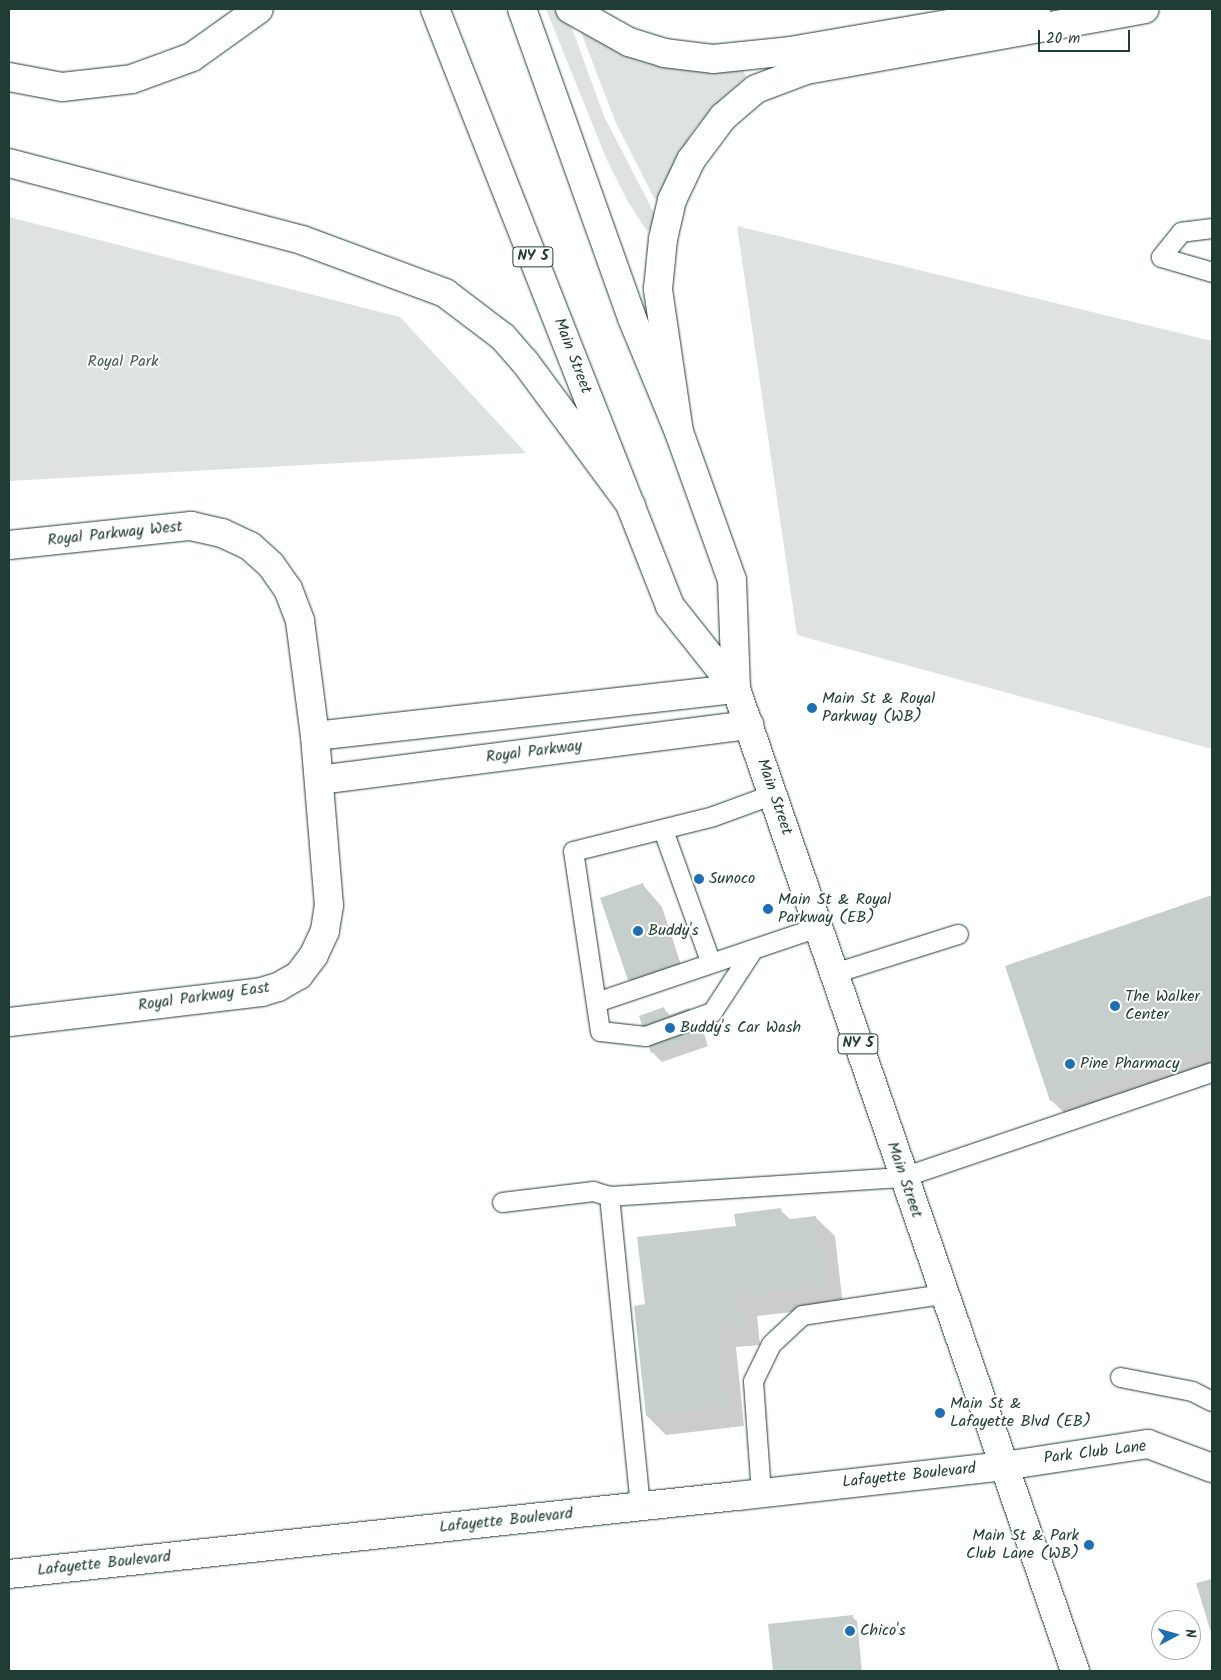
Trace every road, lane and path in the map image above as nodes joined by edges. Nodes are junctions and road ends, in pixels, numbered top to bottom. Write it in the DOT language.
graph roads {
  1 [pos="259,9"];
  2 [pos="435,9"];
  3 [pos="522,9"];
  4 [pos="570,9"];
  5 [pos="1036,9"];
  6 [pos="1145,9"];
  7 [pos="9,77"];
  8 [pos="9,163"];
  9 [pos="1212,228"];
  10 [pos="1212,272"];
  11 [pos="679,432"];
  12 [pos="631,505"];
  13 [pos="9,545"];
  14 [pos="736,689"];
  15 [pos="749,725"];
  16 [pos="315,736"];
  17 [pos="319,780"];
  18 [pos="773,794"];
  19 [pos="663,830"];
  20 [pos="818,927"];
  21 [pos="958,934"];
  22 [pos="753,949"];
  23 [pos="711,963"];
  24 [pos="834,973"];
  25 [pos="596,1002"];
  26 [pos="9,1022"];
  27 [pos="1212,1072"];
  28 [pos="903,1177"];
  29 [pos="609,1196"];
  30 [pos="502,1202"];
  31 [pos="943,1294"];
  32 [pos="1120,1377"];
  33 [pos="1212,1401"];
  34 [pos="1004,1466"];
  35 [pos="1212,1468"];
  36 [pos="761,1493"];
  37 [pos="640,1506"];
  38 [pos="9,1574"];
  39 [pos="1075,1671"];
  1 -- 7 [label="main road"];
  2 -- 12 [label="main road, Main Street / NY 5"];
  3 -- 11 [label="main road, Main Street / NY 5"];
  4 -- 5 [label="main road"];
  6 -- 11 [label="main road"];
  8 -- 12 [label="main road"];
  9 -- 10 [label="lane"];
  11 -- 14 [label="main road, Main Street / NY 5"];
  12 -- 14 [label="main road, Main Street / NY 5"];
  13 -- 16 [label="main road, Royal Parkway West"];
  14 -- 15 [label="main road, Main Street / NY 5"];
  14 -- 16 [label="main road"];
  15 -- 17 [label="main road, Royal Parkway"];
  15 -- 18 [label="main road, Main Street / NY 5"];
  16 -- 17 [label="main road, Royal Parkway East"];
  17 -- 26 [label="main road, Royal Parkway East"];
  18 -- 19 [label="lane"];
  18 -- 20 [label="main road, Main Street / NY 5"];
  19 -- 23 [label="lane"];
  19 -- 25 [label="lane"];
  20 -- 22 [label="lane"];
  20 -- 24 [label="main road, Main Street / NY 5"];
  21 -- 24 [label="lane"];
  22 -- 23 [label="lane"];
  22 -- 25 [label="lane"];
  23 -- 25 [label="lane"];
  24 -- 28 [label="main road, Main Street / NY 5"];
  27 -- 28 [label="lane"];
  28 -- 29 [label="lane"];
  28 -- 31 [label="main road, Main Street / NY 5"];
  29 -- 30 [label="lane"];
  29 -- 37 [label="lane"];
  31 -- 34 [label="main road, Main Street / NY 5"];
  31 -- 36 [label="lane"];
  32 -- 33 [label="lane"];
  34 -- 35 [label="main road, Park Club Lane"];
  34 -- 36 [label="main road, Lafayette Boulevard"];
  34 -- 39 [label="main road, Main Street / NY 5"];
  36 -- 37 [label="main road, Lafayette Boulevard"];
  37 -- 38 [label="main road, Lafayette Boulevard"];
}
